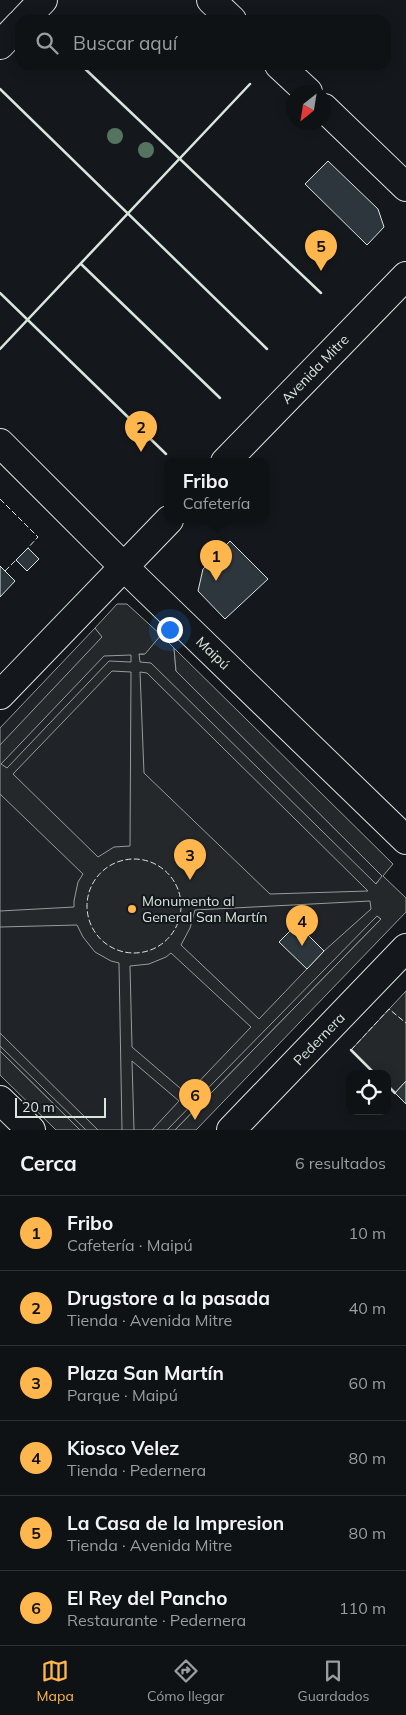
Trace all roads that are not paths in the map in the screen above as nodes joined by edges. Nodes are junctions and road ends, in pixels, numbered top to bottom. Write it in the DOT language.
graph roads {
  1 [pos="43,0"];
  2 [pos="211,0"];
  3 [pos="29,15"];
  4 [pos="227,15"];
  5 [pos="15,29"];
  6 [pos="0,45"];
  7 [pos="284,70"];
  8 [pos="300,85"];
  9 [pos="331,115"];
  10 [pos="406,187"];
  11 [pos="406,276"];
  12 [pos="0,443"];
  13 [pos="229,458"];
  14 [pos="166,523"];
  15 [pos="124,567"];
  16 [pos="0,695"];
  17 [pos="406,840"];
  18 [pos="406,948"];
  19 [pos="0,1100"];
  20 [pos="31,1130"];
  21 [pos="231,1130"];
  1 -- 3 [label="street"];
  2 -- 4 [label="street"];
  5 -- 6 [label="street"];
  7 -- 8 [label="street"];
  9 -- 10 [label="street"];
  11 -- 13 [label="street, Avenida Mitre"];
  12 -- 15 [label="street, Maipú"];
  14 -- 15 [label="street"];
  15 -- 16 [label="street"];
  15 -- 17 [label="street, Maipú"];
  18 -- 21 [label="street, Pedernera"];
  19 -- 20 [label="street"];
}
